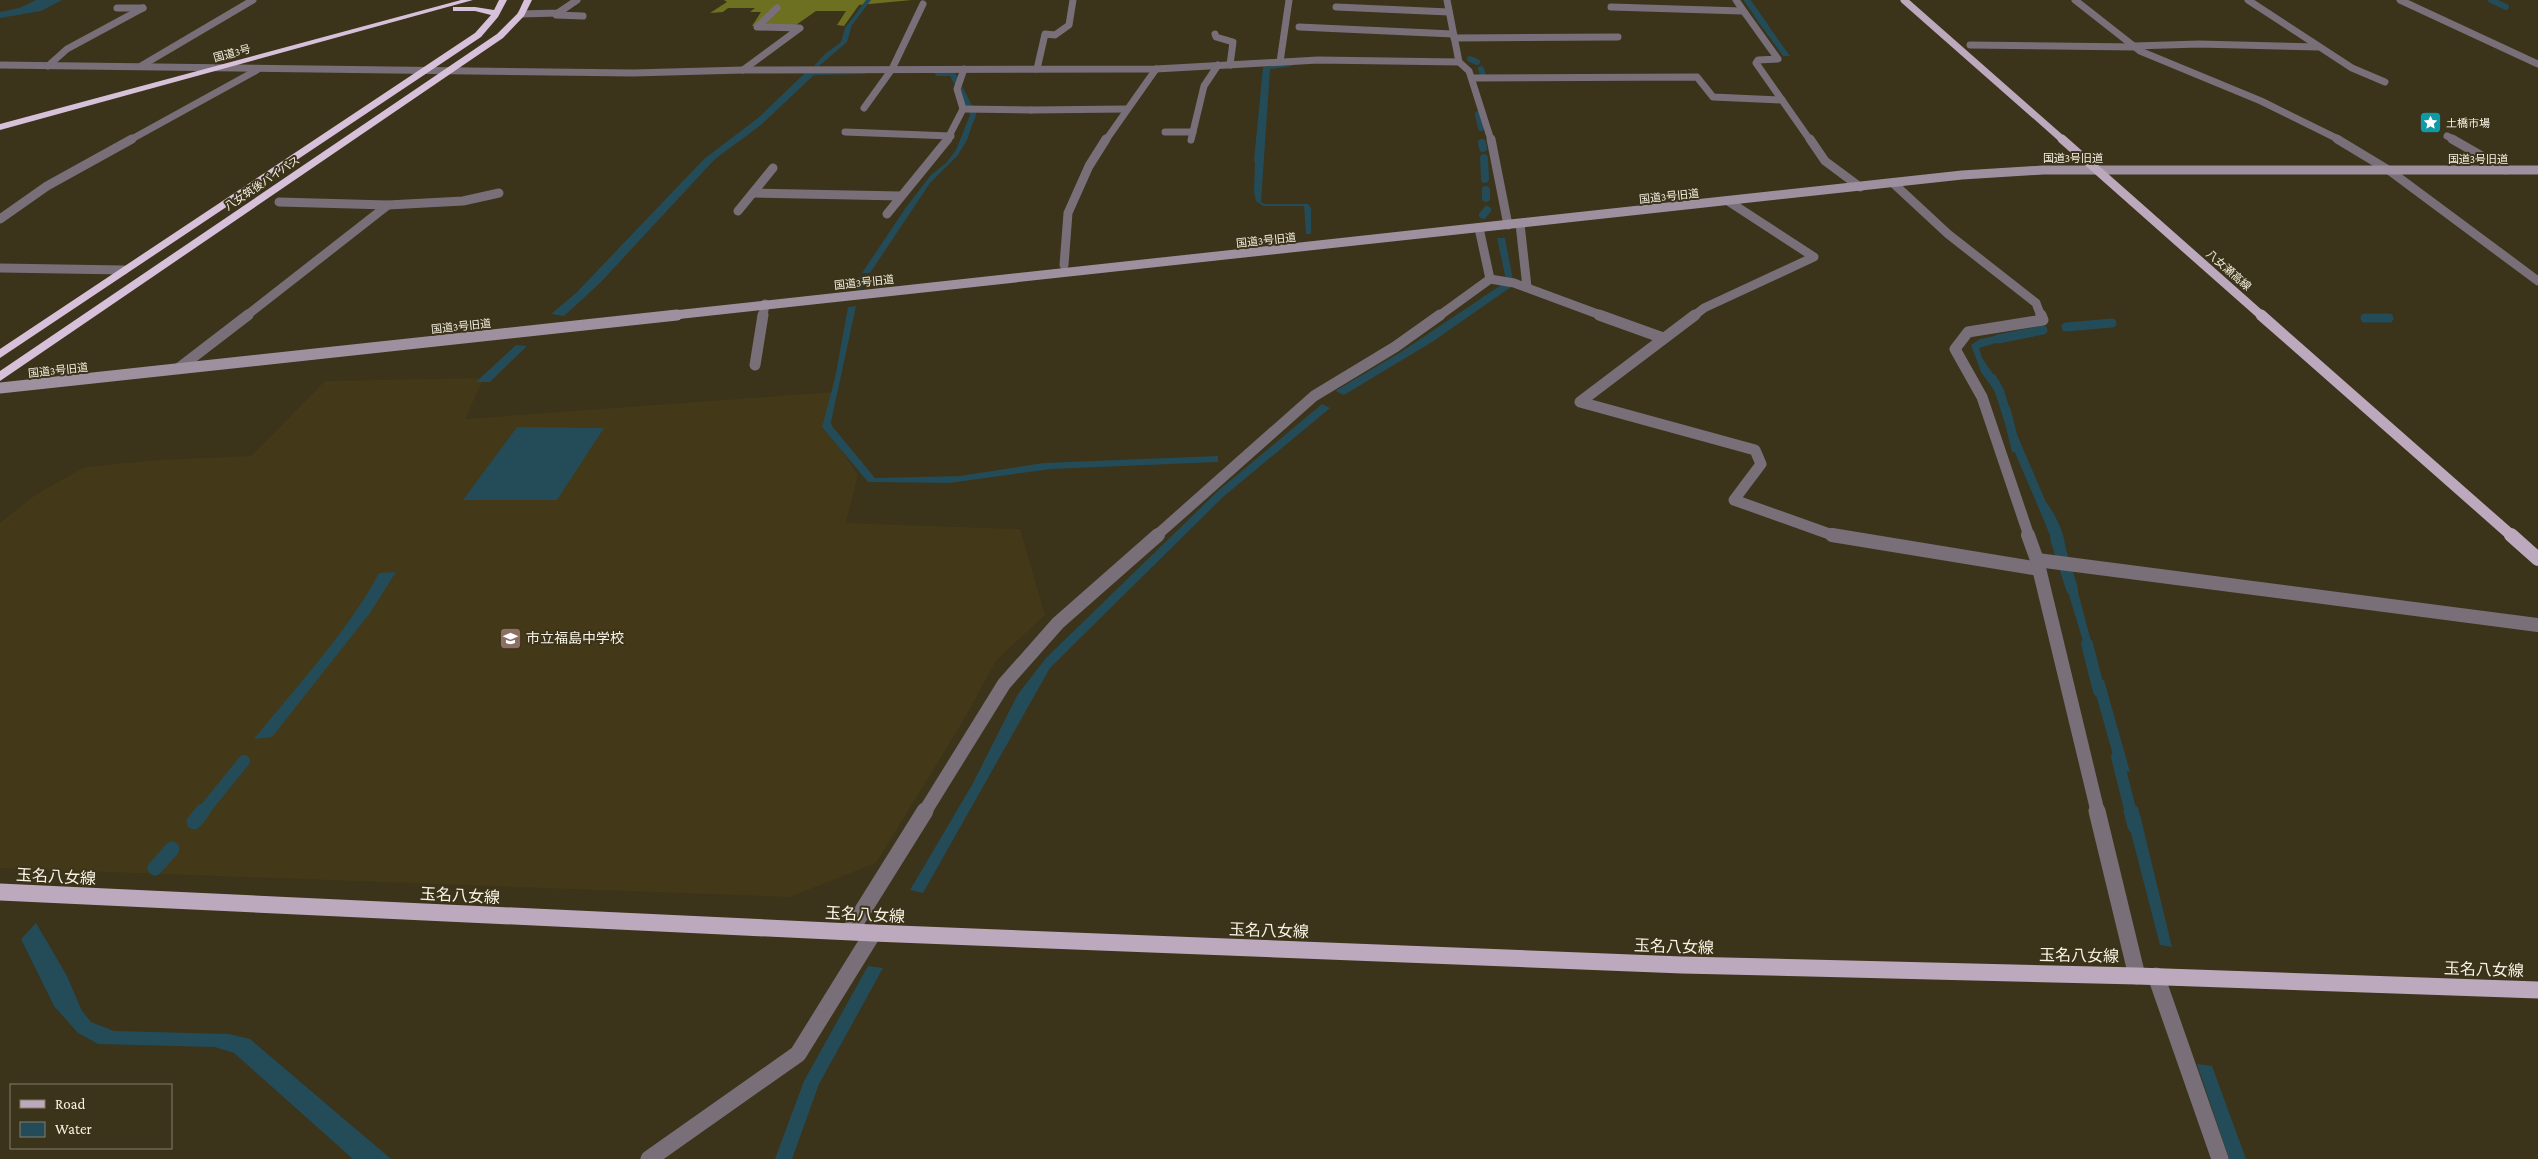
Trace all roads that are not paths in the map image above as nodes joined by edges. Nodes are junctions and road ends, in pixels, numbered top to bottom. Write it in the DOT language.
graph roads {
  1 [pos="253,0"];
  2 [pos="469,0"];
  3 [pos="503,0"];
  4 [pos="528,0"];
  5 [pos="577,0"];
  6 [pos="1073,0"];
  7 [pos="1289,0"];
  8 [pos="1447,0"];
  9 [pos="1736,0"];
  10 [pos="1904,0"];
  11 [pos="2075,0"];
  12 [pos="2248,0"];
  13 [pos="2400,0"];
  14 [pos="923,4"];
  15 [pos="1336,7"];
  16 [pos="1610,7"];
  17 [pos="117,8"];
  18 [pos="777,8"];
  19 [pos="1449,12"];
  20 [pos="1743,12"];
  21 [pos="558,13"];
  22 [pos="521,14"];
  23 [pos="412,15"];
  24 [pos="495,15"];
  25 [pos="583,16"];
  26 [pos="1299,27"];
  27 [pos="1215,34"];
  28 [pos="1454,36"];
  29 [pos="1618,37"];
  30 [pos="1970,45"];
  31 [pos="2135,47"];
  32 [pos="2318,47"];
  33 [pos="743,59"];
  34 [pos="1280,62"];
  35 [pos="1459,62"];
  36 [pos="2538,64"];
  37 [pos="0,65"];
  38 [pos="1218,65"];
  39 [pos="1230,65"];
  40 [pos="48,66"];
  41 [pos="141,66"];
  42 [pos="221,68"];
  43 [pos="259,68"];
  44 [pos="892,69"];
  45 [pos="964,69"];
  46 [pos="1037,69"];
  47 [pos="1156,69"];
  48 [pos="425,70"];
  49 [pos="451,70"];
  50 [pos="730,70"];
  51 [pos="743,70"];
  52 [pos="1472,78"];
  53 [pos="2386,82"];
  54 [pos="1782,100"];
  55 [pos="864,108"];
  56 [pos="963,109"];
  57 [pos="1126,109"];
  58 [pos="0,128"];
  59 [pos="845,132"];
  60 [pos="1165,132"];
  61 [pos="951,136"];
  62 [pos="2448,136"];
  63 [pos="773,168"];
  64 [pos="2096,169"];
  65 [pos="2506,170"];
  66 [pos="2538,170"];
  67 [pos="2390,171"];
  68 [pos="1893,183"];
  69 [pos="1860,187"];
  70 [pos="499,193"];
  71 [pos="753,193"];
  72 [pos="901,196"];
  73 [pos="1728,201"];
  74 [pos="279,202"];
  75 [pos="388,205"];
  76 [pos="738,211"];
  77 [pos="887,214"];
  78 [pos="0,220"];
  79 [pos="1520,224"];
  80 [pos="1508,225"];
  81 [pos="1479,228"];
  82 [pos="1064,264"];
  83 [pos="0,268"];
  84 [pos="124,270"];
  85 [pos="1490,279"];
  86 [pos="2538,281"];
  87 [pos="1526,288"];
  88 [pos="765,304"];
  89 [pos="1664,338"];
  90 [pos="0,354"];
  91 [pos="755,365"];
  92 [pos="179,368"];
  93 [pos="0,377"];
  94 [pos="0,388"];
  95 [pos="2538,559"];
  96 [pos="2038,564"];
  97 [pos="2538,625"];
  98 [pos="0,892"];
  99 [pos="850,931"];
  100 [pos="873,934"];
  101 [pos="2136,976"];
  102 [pos="2156,976"];
  103 [pos="2538,990"];
  104 [pos="649,1159"];
  105 [pos="2220,1159"];
  1 -- 41 [label="street"];
  2 -- 23 [label="highway, 国道3号"];
  3 -- 24 [label="highway, 八女筑後バイパス"];
  4 -- 22 [label="highway, 八女筑後バイパス"];
  5 -- 21 [label="street"];
  6 -- 46 [label="street"];
  7 -- 34 [label="street"];
  8 -- 19 [label="street"];
  9 -- 20 [label="street"];
  10 -- 64 [label="main road, 八女瀬高線"];
  11 -- 31 [label="street"];
  12 -- 32 [label="street"];
  13 -- 36 [label="street"];
  14 -- 44 [label="street"];
  15 -- 19 [label="street"];
  16 -- 20 [label="street"];
  17 -- 40 [label="street"];
  18 -- 51 [label="street"];
  19 -- 28 [label="street"];
  20 -- 54 [label="street"];
  21 -- 22 [label="street"];
  21 -- 25 [label="street"];
  22 -- 49 [label="highway, 八女筑後バイパス"];
  23 -- 24 [label="highway"];
  23 -- 42 [label="highway, 国道3号"];
  24 -- 48 [label="highway, 八女筑後バイパス"];
  26 -- 28 [label="street"];
  27 -- 39 [label="street"];
  28 -- 29 [label="street"];
  28 -- 35 [label="street"];
  30 -- 31 [label="street"];
  31 -- 32 [label="street"];
  31 -- 67 [label="street"];
  32 -- 53 [label="street"];
  33 -- 50 [label="street"];
  34 -- 35 [label="street"];
  34 -- 39 [label="street"];
  35 -- 52 [label="street"];
  37 -- 40 [label="street"];
  38 -- 39 [label="street"];
  38 -- 47 [label="street"];
  38 -- 60 [label="street"];
  40 -- 41 [label="street"];
  41 -- 42 [label="street"];
  42 -- 43 [label="street"];
  42 -- 58 [label="highway, 国道3号"];
  43 -- 48 [label="street"];
  43 -- 78 [label="street"];
  44 -- 45 [label="street"];
  44 -- 51 [label="street"];
  44 -- 55 [label="street"];
  45 -- 46 [label="street"];
  45 -- 56 [label="street"];
  46 -- 47 [label="street"];
  47 -- 57 [label="street"];
  48 -- 49 [label="street"];
  48 -- 84 [label="highway, 八女筑後バイパス"];
  49 -- 50 [label="street"];
  49 -- 93 [label="highway, 八女筑後バイパス"];
  50 -- 51 [label="street"];
  52 -- 54 [label="street"];
  52 -- 80 [label="street"];
  54 -- 69 [label="street"];
  56 -- 57 [label="street"];
  56 -- 61 [label="street"];
  57 -- 82 [label="street"];
  59 -- 61 [label="street"];
  61 -- 72 [label="street"];
  62 -- 65 [label="street"];
  63 -- 71 [label="street"];
  64 -- 67 [label="street, 国道3号旧道"];
  64 -- 68 [label="street, 国道3号旧道"];
  64 -- 95 [label="main road, 八女瀬高線"];
  65 -- 66 [label="street, 国道3号旧道"];
  65 -- 67 [label="street, 国道3号旧道"];
  67 -- 86 [label="street"];
  68 -- 69 [label="street, 国道3号旧道"];
  68 -- 96 [label="street"];
  69 -- 73 [label="street, 国道3号旧道"];
  70 -- 75 [label="street"];
  71 -- 72 [label="street"];
  71 -- 76 [label="street"];
  72 -- 77 [label="street"];
  73 -- 79 [label="street, 国道3号旧道"];
  73 -- 89 [label="street"];
  74 -- 75 [label="street"];
  75 -- 92 [label="street"];
  79 -- 80 [label="street, 国道3号旧道"];
  79 -- 87 [label="street"];
  80 -- 81 [label="street, 国道3号旧道"];
  81 -- 85 [label="street"];
  81 -- 88 [label="street, 国道3号旧道"];
  83 -- 84 [label="street"];
  84 -- 90 [label="highway, 八女筑後バイパス"];
  85 -- 87 [label="street"];
  85 -- 99 [label="street"];
  87 -- 89 [label="street"];
  88 -- 91 [label="street"];
  88 -- 92 [label="street, 国道3号旧道"];
  89 -- 96 [label="street"];
  92 -- 94 [label="street, 国道3号旧道"];
  96 -- 97 [label="street"];
  96 -- 101 [label="street"];
  98 -- 99 [label="main road, 玉名八女線"];
  99 -- 100 [label="main road, 玉名八女線"];
  100 -- 101 [label="main road, 玉名八女線"];
  100 -- 104 [label="street"];
  101 -- 102 [label="main road, 玉名八女線"];
  102 -- 103 [label="main road, 玉名八女線"];
  102 -- 105 [label="street"];
}
